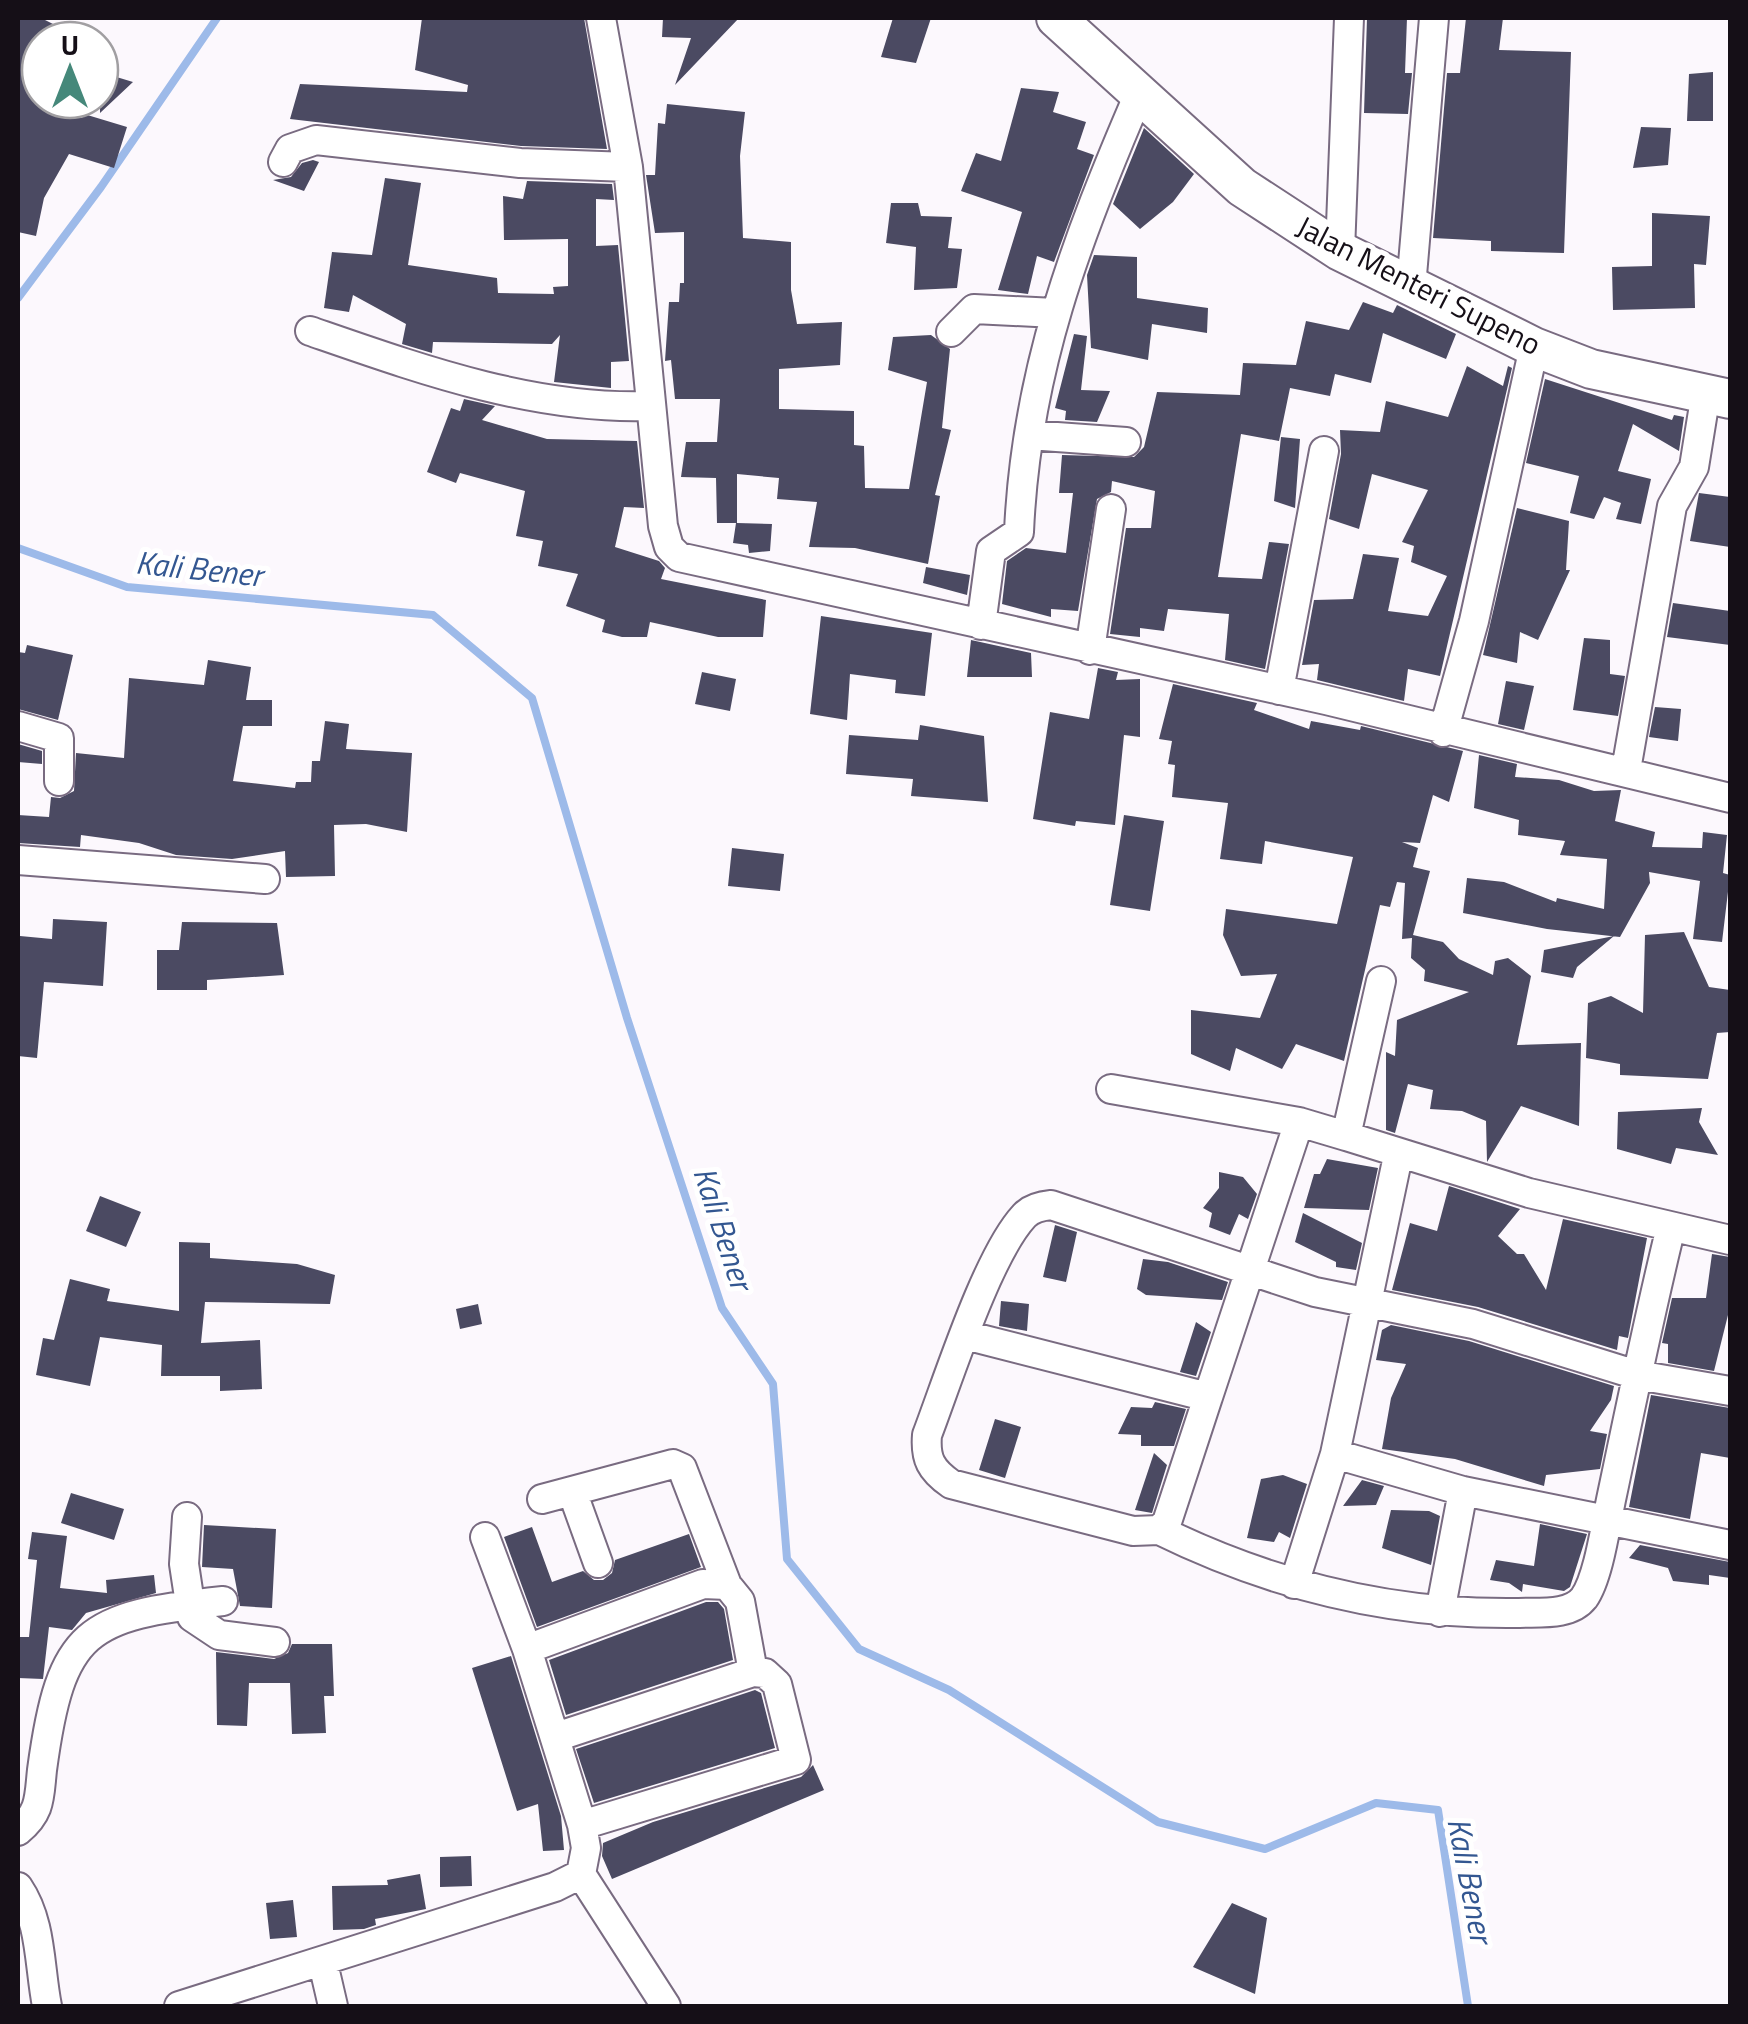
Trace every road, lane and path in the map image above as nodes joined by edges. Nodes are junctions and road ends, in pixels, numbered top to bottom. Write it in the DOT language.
graph roads {
  1 [pos="601,18"];
  2 [pos="1056,18"];
  3 [pos="1349,18"];
  4 [pos="1434,18"];
  5 [pos="1139,94"];
  6 [pos="283,162"];
  7 [pos="628,168"];
  8 [pos="1340,252"];
  9 [pos="1411,287"];
  10 [pos="1055,313"];
  11 [pos="310,331"];
  12 [pos="951,332"];
  13 [pos="1534,347"];
  14 [pos="1719,396"];
  15 [pos="650,406"];
  16 [pos="1030,434"];
  17 [pos="1126,442"];
  18 [pos="1324,450"];
  19 [pos="1112,509"];
  20 [pos="981,624"];
  21 [pos="1090,650"];
  22 [pos="1279,690"];
  23 [pos="18,726"];
  24 [pos="1443,732"];
  25 [pos="1626,770"];
  26 [pos="60,781"];
  27 [pos="1730,798"];
  28 [pos="18,860"];
  29 [pos="264,879"];
  30 [pos="1381,981"];
  31 [pos="1112,1089"];
  32 [pos="1299,1122"];
  33 [pos="1346,1136"];
  34 [pos="1398,1156"];
  35 [pos="1672,1227"];
  36 [pos="1730,1240"];
  37 [pos="1251,1273"];
  38 [pos="1369,1302"];
  39 [pos="965,1336"];
  40 [pos="1637,1375"];
  41 [pos="1730,1391"];
  42 [pos="1208,1397"];
  43 [pos="1335,1454"];
  44 [pos="572,1491"];
  45 [pos="1463,1491"];
  46 [pos="542,1500"];
  47 [pos="187,1517"];
  48 [pos="1606,1521"];
  49 [pos="1158,1530"];
  50 [pos="486,1537"];
  51 [pos="1730,1544"];
  52 [pos="598,1563"];
  53 [pos="1294,1584"];
  54 [pos="728,1585"];
  55 [pos="223,1601"];
  56 [pos="188,1605"];
  57 [pos="1440,1612"];
  58 [pos="275,1642"];
  59 [pos="527,1649"];
  60 [pos="753,1672"];
  61 [pos="556,1737"];
  62 [pos="582,1825"];
  63 [pos="18,1830"];
  64 [pos="581,1874"];
  65 [pos="18,1887"];
  66 [pos="322,1963"];
  67 [pos="46,2006"];
  68 [pos="180,2006"];
  69 [pos="333,2006"];
  70 [pos="666,2006"];
  1 -- 7 [label="street"];
  2 -- 5 [label="main road, Jalan Menteri Supeno"];
  3 -- 8 [label="street"];
  4 -- 9 [label="street"];
  5 -- 8 [label="main road, Jalan Menteri Supeno"];
  5 -- 10 [label="street"];
  6 -- 7 [label="street"];
  7 -- 15 [label="street"];
  8 -- 9 [label="main road, Jalan Menteri Supeno"];
  9 -- 13 [label="main road, Jalan Menteri Supeno"];
  10 -- 12 [label="street"];
  10 -- 16 [label="street"];
  11 -- 15 [label="street"];
  13 -- 14 [label="main road, Jalan Menteri Supeno"];
  13 -- 24 [label="street"];
  14 -- 25 [label="street"];
  15 -- 20 [label="street"];
  16 -- 17 [label="street"];
  16 -- 20 [label="street"];
  18 -- 22 [label="street"];
  19 -- 21 [label="street"];
  20 -- 21 [label="street"];
  21 -- 22 [label="street"];
  22 -- 24 [label="street"];
  23 -- 26 [label="street"];
  24 -- 25 [label="street"];
  25 -- 27 [label="street"];
  28 -- 29 [label="street"];
  30 -- 33 [label="street"];
  31 -- 32 [label="street"];
  32 -- 33 [label="street"];
  32 -- 37 [label="street"];
  33 -- 34 [label="street"];
  34 -- 35 [label="street"];
  34 -- 38 [label="street"];
  35 -- 36 [label="street"];
  35 -- 40 [label="street"];
  37 -- 38 [label="street"];
  37 -- 39 [label="street"];
  37 -- 42 [label="street"];
  38 -- 40 [label="street"];
  38 -- 43 [label="street"];
  39 -- 42 [label="street"];
  39 -- 49 [label="street"];
  40 -- 41 [label="street"];
  40 -- 48 [label="street"];
  42 -- 49 [label="street"];
  43 -- 45 [label="street"];
  43 -- 53 [label="street"];
  44 -- 46 [label="street"];
  44 -- 52 [label="street"];
  44 -- 54 [label="street"];
  45 -- 48 [label="street"];
  45 -- 57 [label="street"];
  47 -- 56 [label="street"];
  48 -- 51 [label="street"];
  48 -- 57 [label="street"];
  49 -- 53 [label="street"];
  50 -- 59 [label="street"];
  53 -- 57 [label="street"];
  54 -- 59 [label="street"];
  54 -- 60 [label="street"];
  55 -- 56 [label="street"];
  56 -- 58 [label="street"];
  56 -- 63 [label="street"];
  59 -- 61 [label="street"];
  60 -- 61 [label="street"];
  60 -- 62 [label="street"];
  61 -- 62 [label="street"];
  62 -- 64 [label="street"];
  64 -- 66 [label="street"];
  64 -- 70 [label="street"];
  65 -- 67 [label="street"];
  66 -- 68 [label="street"];
  66 -- 69 [label="street"];
}
